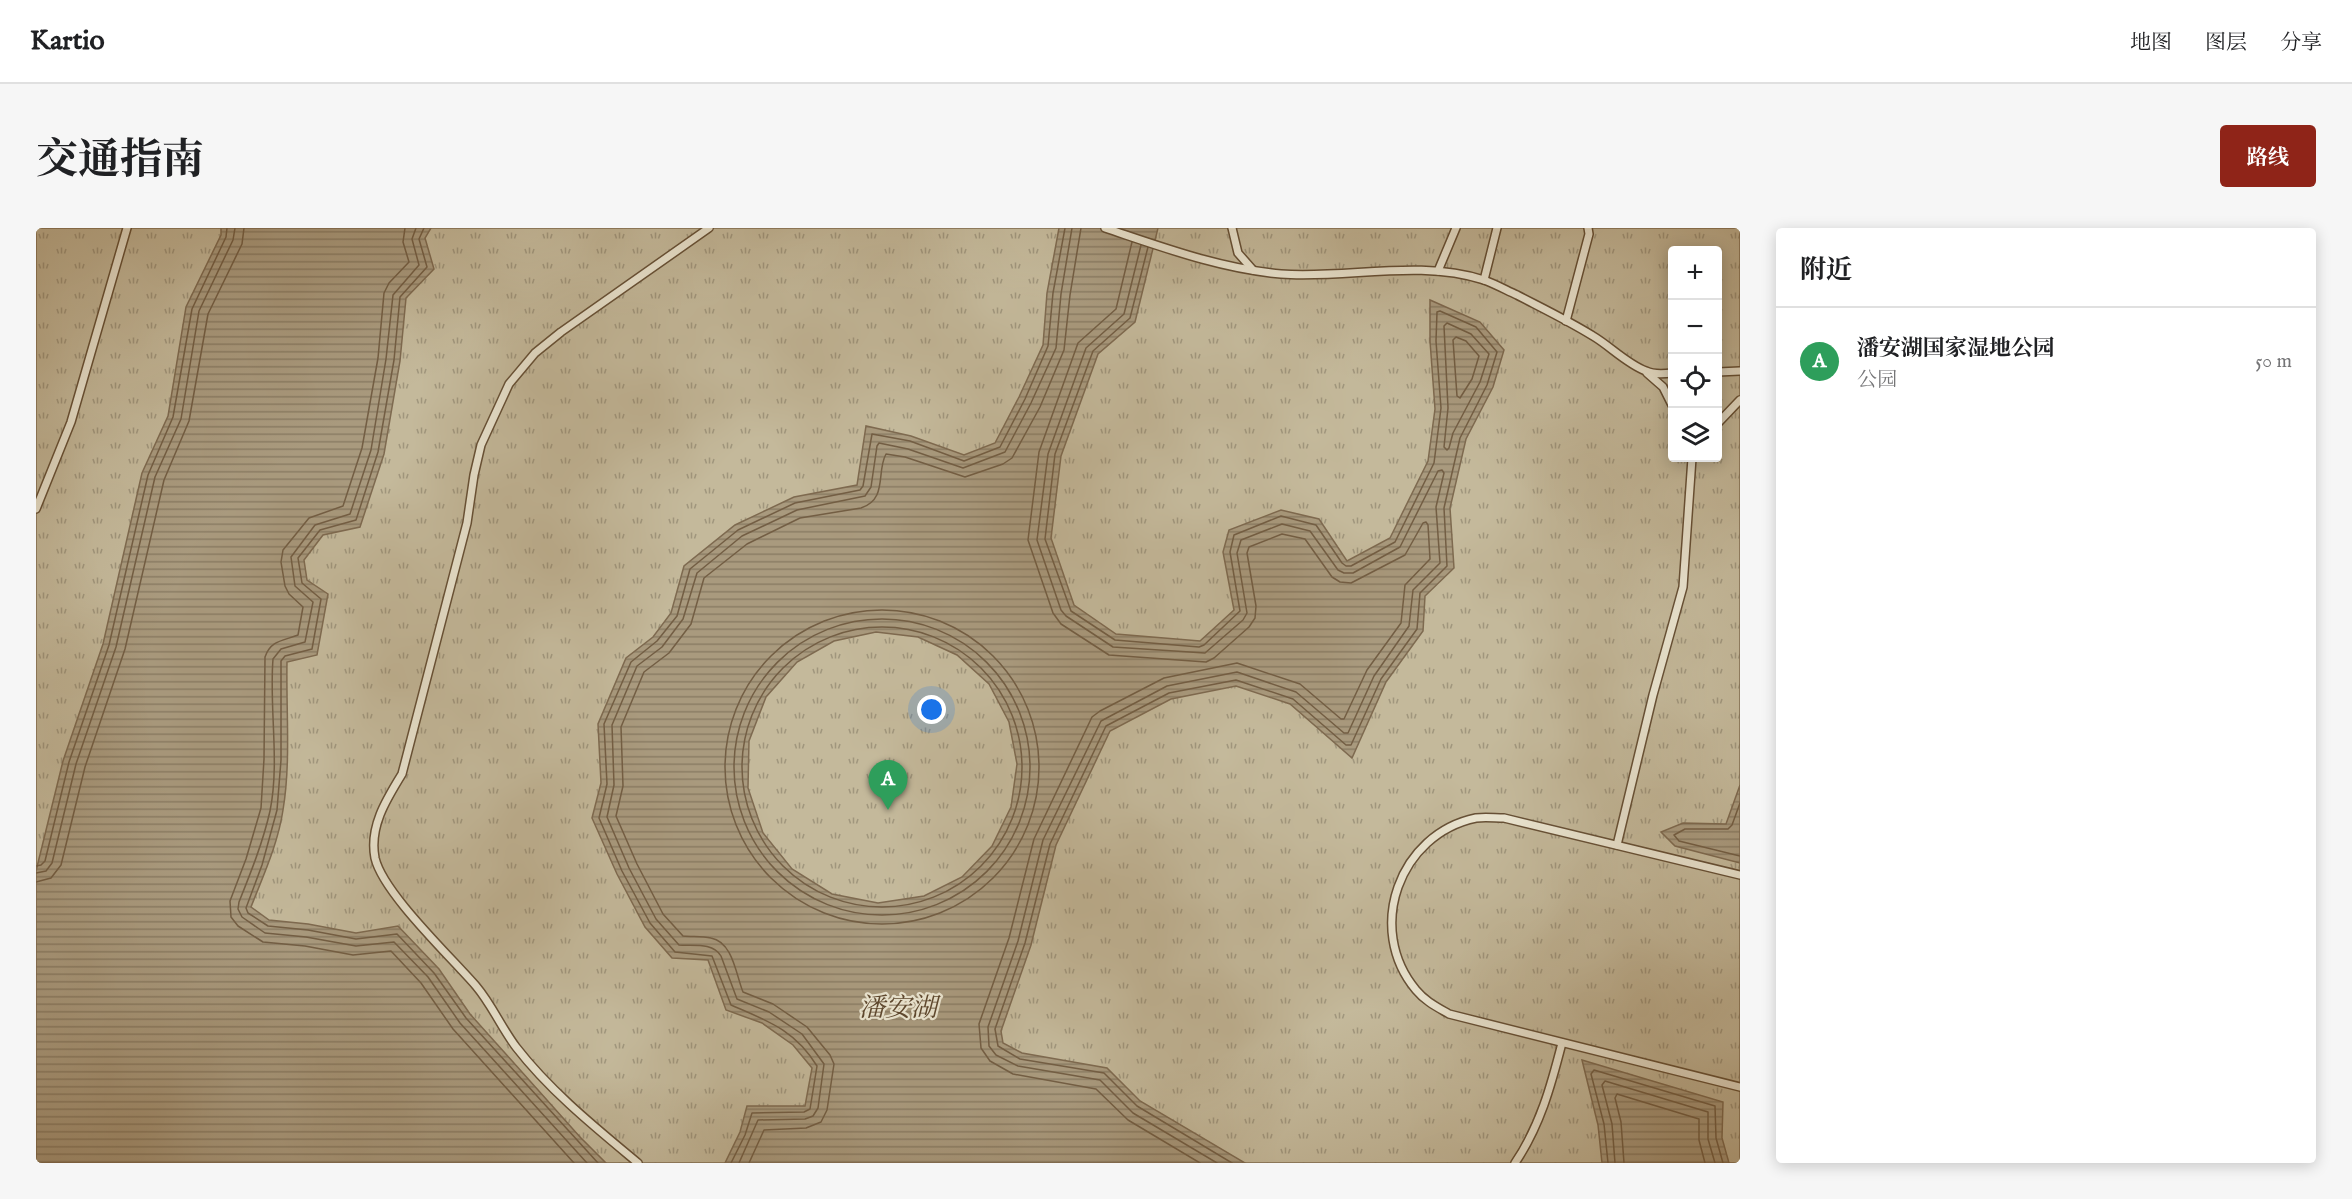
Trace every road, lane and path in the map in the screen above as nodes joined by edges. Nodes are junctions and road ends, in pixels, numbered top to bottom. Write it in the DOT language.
graph roads {
  1 [pos="127,228"];
  2 [pos="709,228"];
  3 [pos="1105,228"];
  4 [pos="1232,228"];
  5 [pos="1456,228"];
  6 [pos="1497,228"];
  7 [pos="1587,228"];
  8 [pos="1253,270"];
  9 [pos="1438,272"];
  10 [pos="1484,280"];
  11 [pos="1566,321"];
  12 [pos="1645,371"];
  13 [pos="1740,371"];
  14 [pos="1722,372"];
  15 [pos="1668,373"];
  16 [pos="1668,397"];
  17 [pos="1740,400"];
  18 [pos="1722,419"];
  19 [pos="1692,462"];
  20 [pos="36,509"];
  21 [pos="1617,845"];
  22 [pos="1740,875"];
  23 [pos="1562,1043"];
  24 [pos="1740,1087"];
  25 [pos="638,1163"];
  26 [pos="1515,1163"];
  1 -- 20 [label="lane"];
  2 -- 25 [label="lane"];
  3 -- 8 [label="lane"];
  4 -- 8 [label="lane"];
  5 -- 9 [label="lane"];
  6 -- 10 [label="lane"];
  7 -- 11 [label="lane"];
  8 -- 9 [label="lane"];
  9 -- 10 [label="lane"];
  10 -- 11 [label="lane"];
  11 -- 12 [label="lane"];
  12 -- 15 [label="lane"];
  12 -- 16 [label="lane"];
  13 -- 14 [label="lane"];
  17 -- 18 [label="lane"];
  19 -- 21 [label="lane"];
  21 -- 22 [label="lane"];
  21 -- 23 [label="lane"];
  23 -- 24 [label="lane"];
  23 -- 26 [label="lane"];
}
